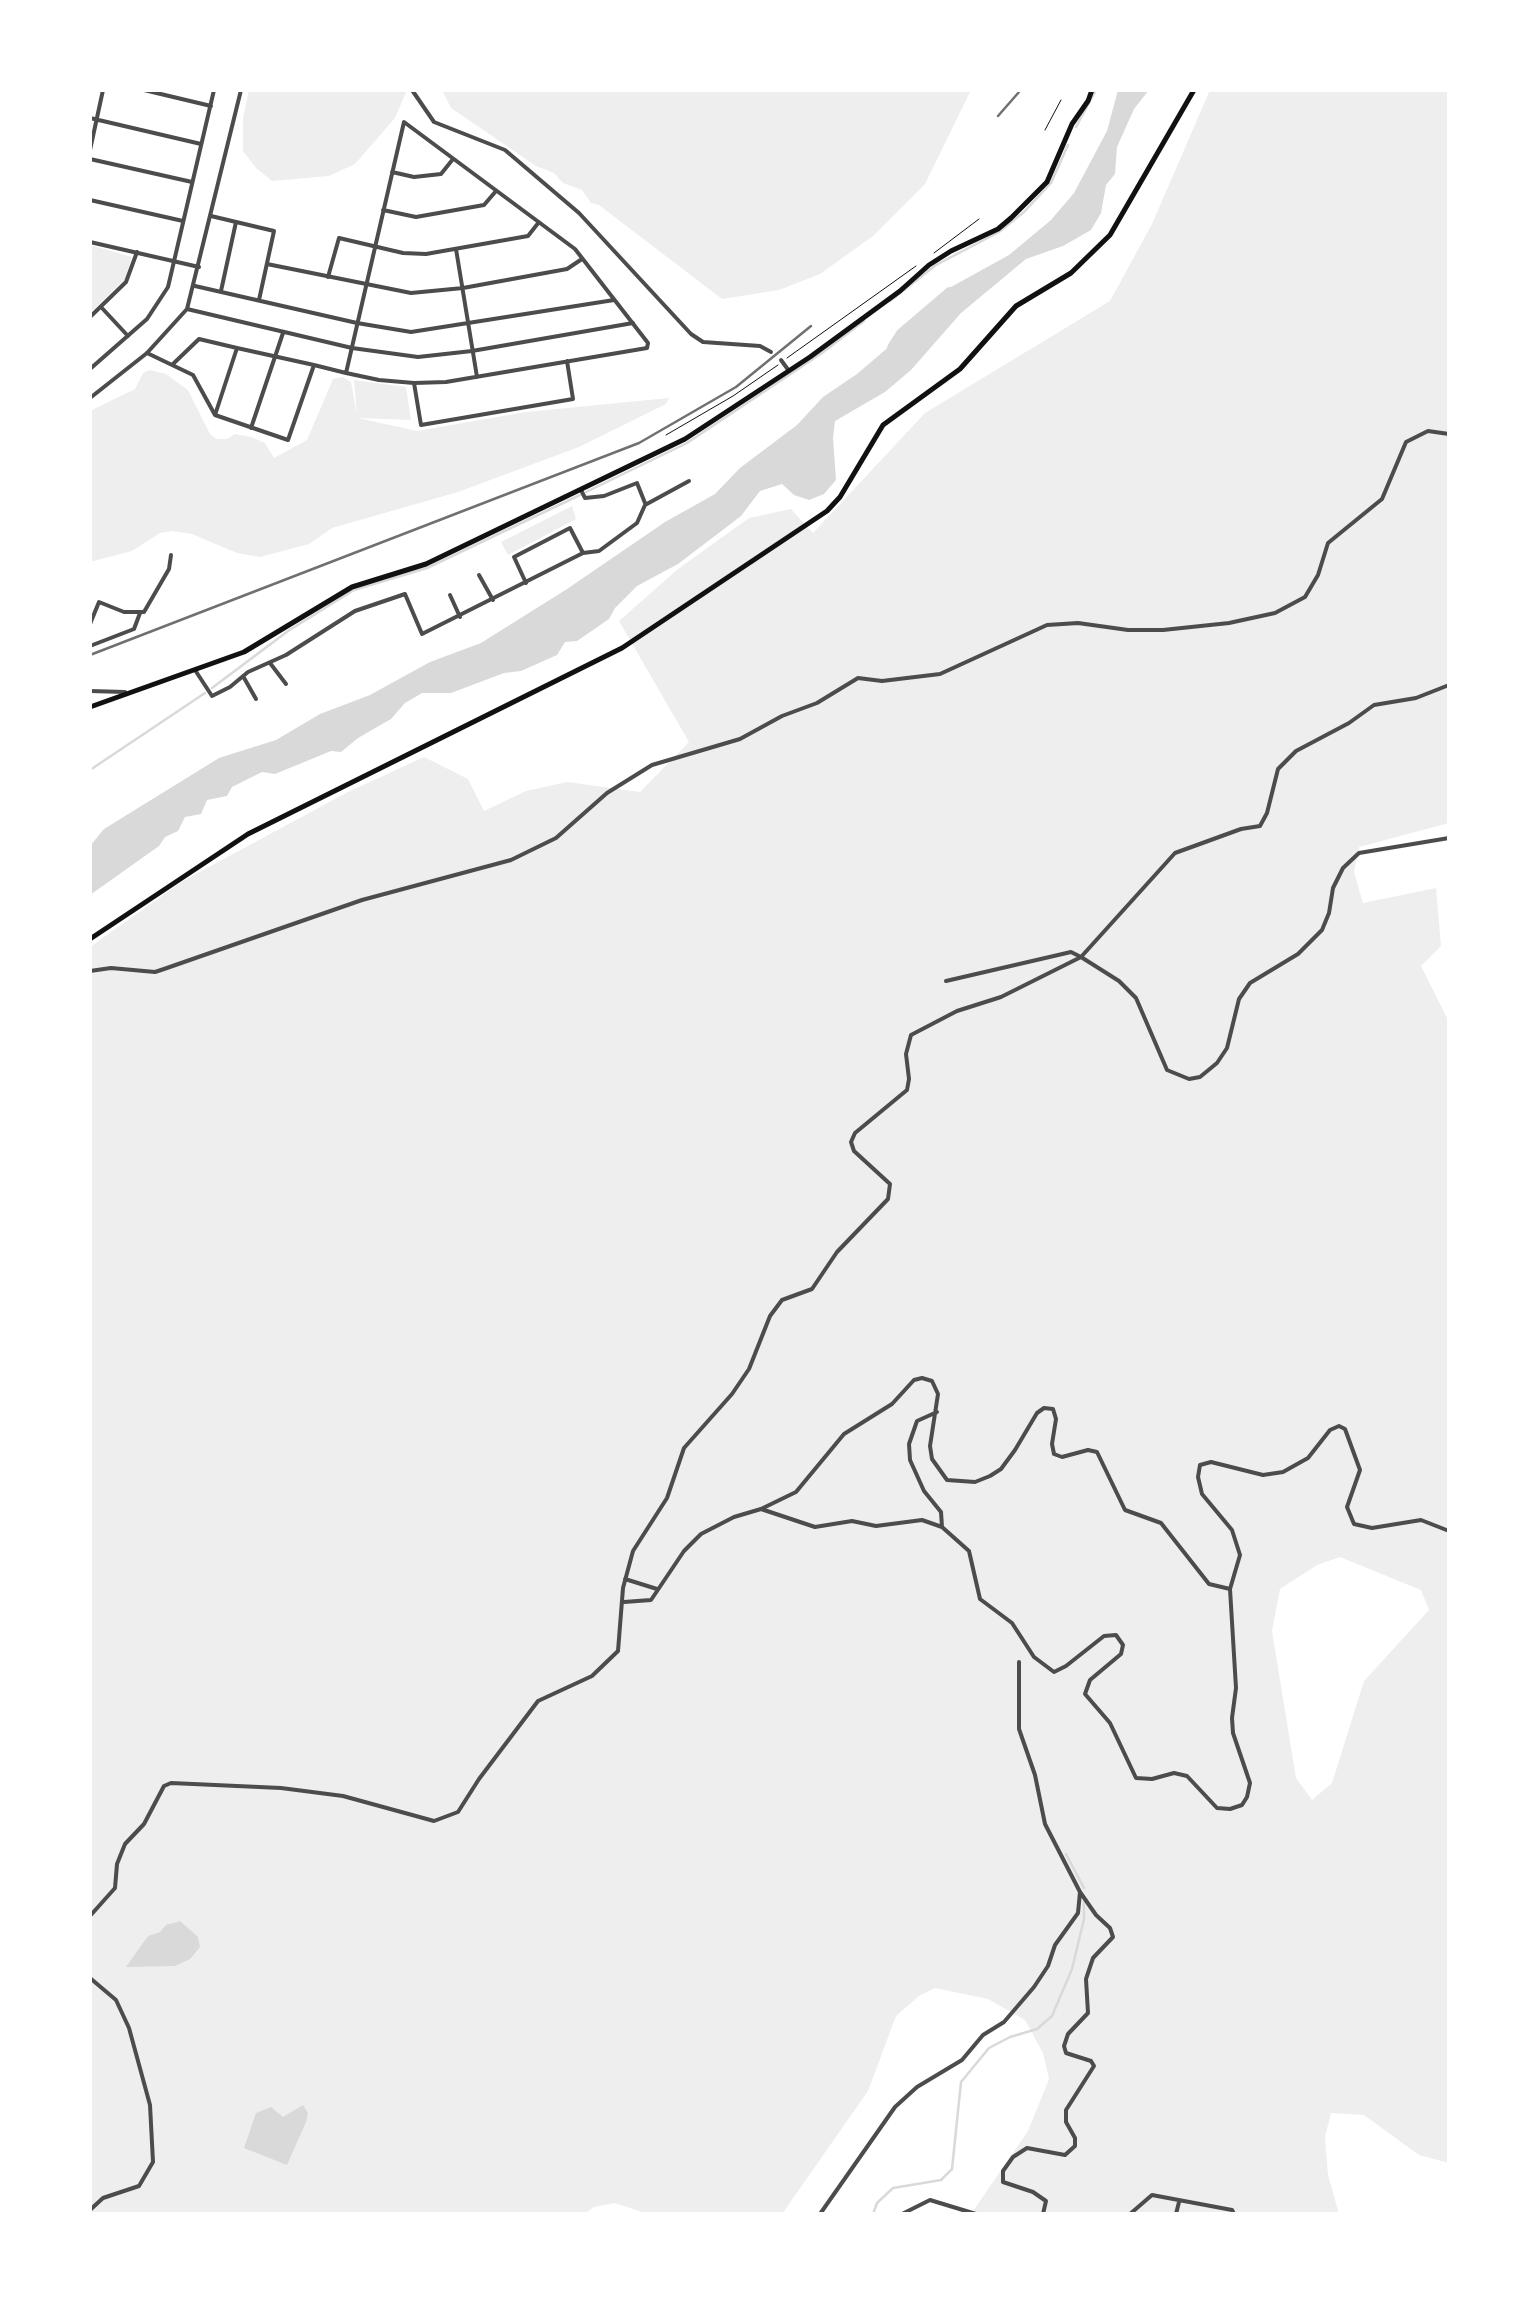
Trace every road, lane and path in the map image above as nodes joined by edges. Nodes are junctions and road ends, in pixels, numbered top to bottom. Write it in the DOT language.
graph roads {
  1 [pos="103,90"];
  2 [pos="144,90"];
  3 [pos="214,90"];
  4 [pos="241,90"];
  5 [pos="412,90"];
  6 [pos="1092,90"];
  7 [pos="1194,90"];
  8 [pos="1060,101"];
  9 [pos="211,106"];
  10 [pos="93,119"];
  11 [pos="1045,130"];
  12 [pos="201,144"];
  13 [pos="90,150"];
  14 [pos="90,159"];
  15 [pos="454,159"];
  16 [pos="392,172"];
  17 [pos="192,182"];
  18 [pos="496,190"];
  19 [pos="90,200"];
  20 [pos="384,210"];
  21 [pos="211,216"];
  22 [pos="979,219"];
  23 [pos="183,222"];
  24 [pos="236,222"];
  25 [pos="539,222"];
  26 [pos="90,242"];
  27 [pos="375,247"];
  28 [pos="456,248"];
  29 [pos="137,252"];
  30 [pos="932,254"];
  31 [pos="582,259"];
  32 [pos="175,261"];
  33 [pos="920,263"];
  34 [pos="266,264"];
  35 [pos="199,267"];
  36 [pos="328,276"];
  37 [pos="366,285"];
  38 [pos="195,286"];
  39 [pos="462,288"];
  40 [pos="221,292"];
  41 [pos="259,300"];
  42 [pos="614,300"];
  43 [pos="100,306"];
  44 [pos="188,309"];
  45 [pos="90,317"];
  46 [pos="357,323"];
  47 [pos="633,323"];
  48 [pos="468,325"];
  49 [pos="283,333"];
  50 [pos="128,336"];
  51 [pos="237,348"];
  52 [pos="352,348"];
  53 [pos="472,352"];
  54 [pos="771,352"];
  55 [pos="146,353"];
  56 [pos="276,357"];
  57 [pos="567,361"];
  58 [pos="782,361"];
  59 [pos="174,364"];
  60 [pos="314,365"];
  61 [pos="90,369"];
  62 [pos="790,371"];
  63 [pos="346,373"];
  64 [pos="477,376"];
  65 [pos="414,384"];
  66 [pos="90,398"];
  67 [pos="215,414"];
  68 [pos="251,428"];
  69 [pos="1449,434"];
  70 [pos="666,435"];
  71 [pos="690,482"];
  72 [pos="581,490"];
  73 [pos="646,505"];
  74 [pos="583,554"];
  75 [pos="171,555"];
  76 [pos="480,576"];
  77 [pos="526,583"];
  78 [pos="450,595"];
  79 [pos="492,600"];
  80 [pos="140,613"];
  81 [pos="460,617"];
  82 [pos="90,624"];
  83 [pos="90,646"];
  84 [pos="270,662"];
  85 [pos="195,670"];
  86 [pos="243,676"];
  87 [pos="286,684"];
  88 [pos="1449,685"];
  89 [pos="90,690"];
  90 [pos="134,692"];
  91 [pos="256,700"];
  92 [pos="90,707"];
  93 [pos="1449,838"];
  94 [pos="90,938"];
  95 [pos="1081,958"];
  96 [pos="90,971"];
  97 [pos="946,981"];
  98 [pos="937,1412"];
  99 [pos="761,1509"];
  100 [pos="942,1526"];
  101 [pos="1449,1531"];
  102 [pos="625,1580"];
  103 [pos="657,1589"];
  104 [pos="1230,1589"];
  105 [pos="624,1602"];
  106 [pos="1018,1662"];
  107 [pos="1080,1892"];
  108 [pos="90,1916"];
  109 [pos="90,1978"];
  110 [pos="1179,2202"];
  111 [pos="90,2210"];
  112 [pos="820,2214"];
  113 [pos="902,2214"];
  114 [pos="976,2214"];
  115 [pos="1044,2214"];
  116 [pos="1130,2214"];
  117 [pos="1176,2214"];
  118 [pos="1234,2214"];
  1 -- 10 [label="street"];
  2 -- 9 [label="street"];
  3 -- 9 [label="street"];
  4 -- 21 [label="street"];
  5 -- 54 [label="street"];
  6 -- 62 [label="main road"];
  7 -- 94 [label="main road"];
  8 -- 11 [label="path"];
  9 -- 12 [label="street"];
  10 -- 12 [label="street"];
  10 -- 13 [label="street"];
  12 -- 17 [label="street"];
  14 -- 17 [label="street"];
  15 -- 16 [label="street"];
  15 -- 16 [label="street"];
  15 -- 18 [label="street"];
  16 -- 20 [label="street"];
  17 -- 23 [label="street"];
  18 -- 20 [label="street"];
  18 -- 25 [label="street"];
  19 -- 23 [label="street"];
  20 -- 27 [label="street"];
  21 -- 24 [label="street"];
  21 -- 35 [label="street"];
  22 -- 30 [label="path"];
  23 -- 32 [label="street"];
  24 -- 34 [label="street"];
  24 -- 40 [label="street"];
  25 -- 28 [label="street"];
  25 -- 31 [label="street"];
  26 -- 29 [label="street"];
  27 -- 28 [label="street"];
  27 -- 36 [label="street"];
  27 -- 37 [label="street"];
  28 -- 39 [label="street"];
  29 -- 32 [label="street"];
  29 -- 43 [label="street"];
  31 -- 39 [label="street"];
  31 -- 42 [label="street"];
  32 -- 35 [label="street"];
  32 -- 50 [label="street"];
  33 -- 58 [label="path"];
  34 -- 36 [label="street"];
  34 -- 41 [label="street"];
  35 -- 38 [label="street"];
  36 -- 37 [label="street"];
  37 -- 39 [label="street"];
  37 -- 46 [label="street"];
  38 -- 40 [label="street"];
  38 -- 44 [label="street"];
  39 -- 48 [label="street"];
  40 -- 41 [label="street"];
  41 -- 46 [label="street"];
  42 -- 47 [label="street"];
  42 -- 48 [label="street"];
  43 -- 45 [label="street"];
  43 -- 50 [label="street"];
  44 -- 49 [label="street"];
  44 -- 55 [label="street"];
  46 -- 48 [label="street"];
  46 -- 52 [label="street"];
  47 -- 53 [label="street"];
  47 -- 57 [label="street"];
  48 -- 53 [label="street"];
  49 -- 52 [label="street"];
  49 -- 56 [label="street"];
  50 -- 61 [label="street"];
  51 -- 56 [label="street"];
  51 -- 59 [label="street"];
  51 -- 67 [label="street"];
  52 -- 53 [label="street"];
  52 -- 63 [label="street"];
  53 -- 64 [label="street"];
  55 -- 59 [label="street"];
  55 -- 66 [label="street"];
  56 -- 60 [label="street"];
  56 -- 68 [label="street"];
  57 -- 64 [label="street"];
  57 -- 65 [label="street"];
  58 -- 62 [label="street"];
  58 -- 70 [label="path"];
  59 -- 67 [label="street"];
  60 -- 63 [label="street"];
  60 -- 68 [label="street"];
  62 -- 72 [label="main road"];
  63 -- 65 [label="street"];
  64 -- 65 [label="street"];
  67 -- 68 [label="street"];
  69 -- 96 [label="street"];
  71 -- 73 [label="street"];
  72 -- 73 [label="street"];
  72 -- 85 [label="main road"];
  73 -- 74 [label="street"];
  74 -- 77 [label="street"];
  74 -- 77 [label="street"];
  75 -- 80 [label="street"];
  76 -- 79 [label="street"];
  77 -- 79 [label="street"];
  78 -- 81 [label="street"];
  79 -- 81 [label="street"];
  80 -- 82 [label="street"];
  80 -- 83 [label="street"];
  81 -- 84 [label="street"];
  84 -- 86 [label="street"];
  84 -- 87 [label="street"];
  85 -- 86 [label="street"];
  85 -- 90 [label="main road"];
  86 -- 91 [label="street"];
  88 -- 95 [label="street"];
  89 -- 90 [label="street"];
  90 -- 92 [label="main road"];
  93 -- 95 [label="street"];
  95 -- 97 [label="street"];
  95 -- 102 [label="street"];
  98 -- 99 [label="street"];
  98 -- 100 [label="street"];
  98 -- 104 [label="street"];
  99 -- 100 [label="street"];
  99 -- 103 [label="street"];
  100 -- 104 [label="street"];
  101 -- 104 [label="street"];
  102 -- 103 [label="street"];
  102 -- 105 [label="street"];
  103 -- 105 [label="street"];
  105 -- 108 [label="street"];
  106 -- 107 [label="street"];
  107 -- 112 [label="street"];
  107 -- 115 [label="street"];
  109 -- 111 [label="street"];
  110 -- 116 [label="street"];
  110 -- 117 [label="street"];
  110 -- 118 [label="street"];
  113 -- 114 [label="street"];
}
